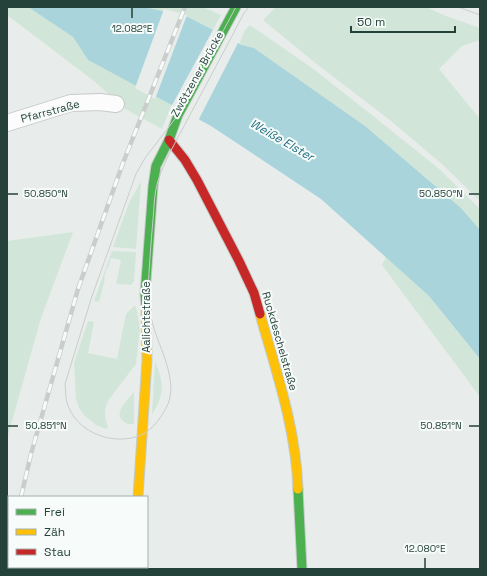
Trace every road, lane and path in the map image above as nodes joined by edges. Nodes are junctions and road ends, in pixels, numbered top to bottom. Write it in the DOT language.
graph roads {
  1 [pos="234,11"];
  2 [pos="116,104"];
  3 [pos="7,123"];
  4 [pos="183,124"];
  5 [pos="169,140"];
  6 [pos="138,496"];
  7 [pos="302,569"];
  1 -- 5 [label="street, Zwötzener Brücke"];
  2 -- 3 [label="street, Pfarrstraße"];
  4 -- 5 [label="street, Zwötzener Brücke"];
  5 -- 6 [label="street, Aalichtstraße"];
  5 -- 7 [label="street, Ruckdeschelstraße"];
}
